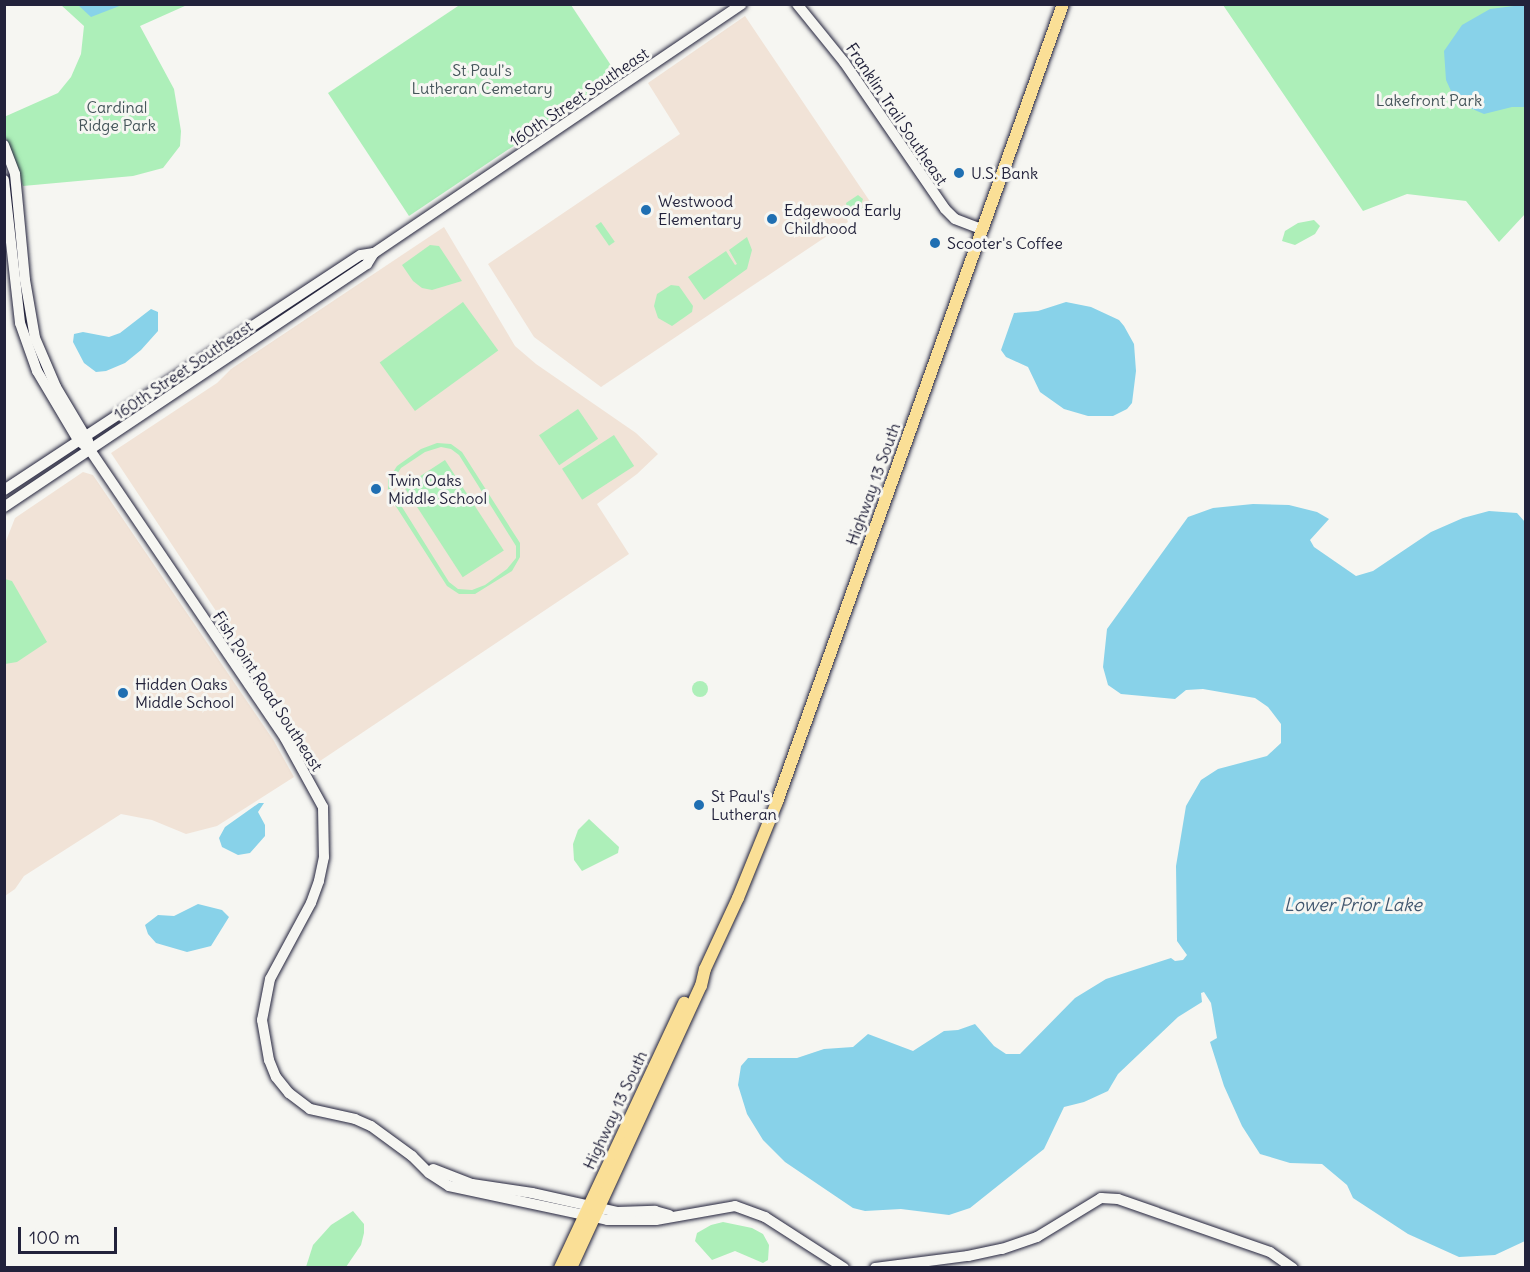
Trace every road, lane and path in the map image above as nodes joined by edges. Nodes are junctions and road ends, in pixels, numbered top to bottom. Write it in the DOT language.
graph roads {
  1 [pos="742,4"];
  2 [pos="797,4"];
  3 [pos="1064,5"];
  4 [pos="4,145"];
  5 [pos="4,180"];
  6 [pos="981,229"];
  7 [pos="374,253"];
  8 [pos="82,438"];
  9 [pos="90,450"];
  10 [pos="4,490"];
  11 [pos="4,507"];
  12 [pos="592,1211"];
  13 [pos="560,1268"];
  14 [pos="571,1268"];
  15 [pos="844,1268"];
  16 [pos="875,1268"];
  17 [pos="1293,1268"];
  1 -- 7 [label="street, 160th Street Southeast"];
  2 -- 6 [label="street, Franklin Trail Southeast"];
  3 -- 6 [label="main road, Highway 13 South"];
  4 -- 8 [label="street"];
  5 -- 8 [label="street"];
  6 -- 12 [label="main road, Highway 13 South"];
  7 -- 8 [label="street, 160th Street Southeast"];
  7 -- 9 [label="street, 160th Street Southeast"];
  8 -- 9 [label="street, Fish Point Road Southeast"];
  8 -- 10 [label="street, 160th Street Southeast"];
  9 -- 11 [label="street, 160th Street Southeast"];
  9 -- 12 [label="street, Fish Point Road Southeast"];
  12 -- 13 [label="main road, Highway 13 South"];
  12 -- 14 [label="main road, Highway 13 South"];
  12 -- 15 [label="street, Fish Point Road Southeast"];
  16 -- 17 [label="street"];
}
